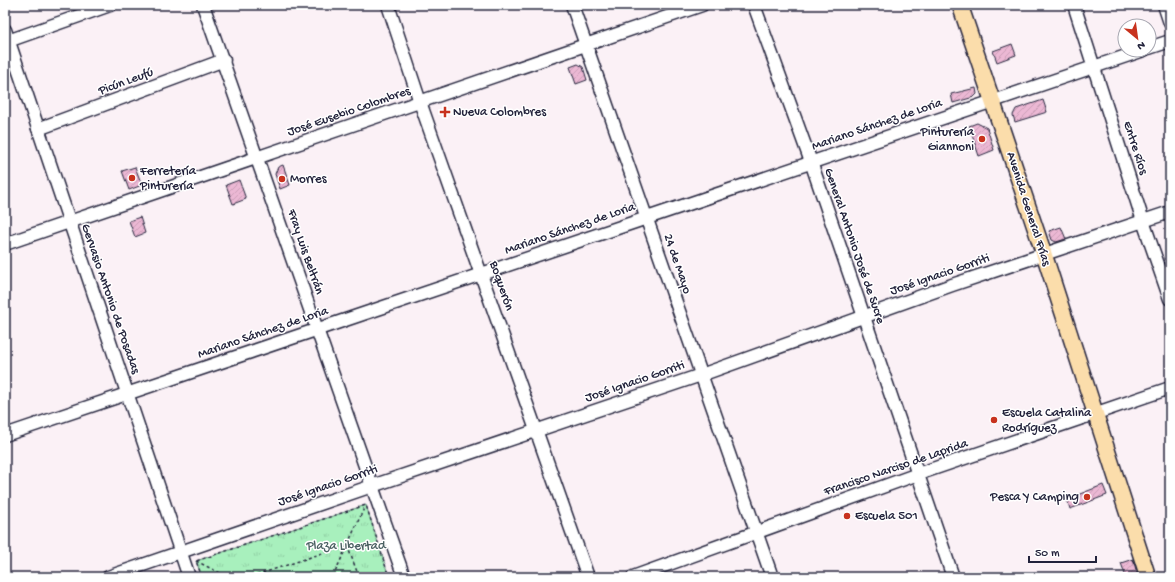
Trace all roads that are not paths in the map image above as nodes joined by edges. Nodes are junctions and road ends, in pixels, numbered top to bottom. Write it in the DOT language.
graph roads {
  1 [pos="110,5"];
  2 [pos="203,5"];
  3 [pos="388,5"];
  4 [pos="572,5"];
  5 [pos="702,5"];
  6 [pos="754,5"];
  7 [pos="960,5"];
  8 [pos="1074,5"];
  9 [pos="1164,5"];
  10 [pos="1170,23"];
  11 [pos="6,38"];
  12 [pos="1170,41"];
  13 [pos="585,44"];
  14 [pos="1157,45"];
  15 [pos="1120,58"];
  16 [pos="224,60"];
  17 [pos="1094,67"];
  18 [pos="992,100"];
  19 [pos="420,102"];
  20 [pos="38,129"];
  21 [pos="257,158"];
  22 [pos="811,162"];
  23 [pos="1170,212"];
  24 [pos="646,218"];
  25 [pos="1143,221"];
  26 [pos="69,222"];
  27 [pos="5,244"];
  28 [pos="1044,254"];
  29 [pos="481,273"];
  30 [pos="1170,299"];
  31 [pos="863,316"];
  32 [pos="318,329"];
  33 [pos="701,375"];
  34 [pos="1170,388"];
  35 [pos="127,394"];
  36 [pos="1095,414"];
  37 [pos="536,431"];
  38 [pos="5,435"];
  39 [pos="918,474"];
  40 [pos="372,486"];
  41 [pos="757,533"];
  42 [pos="180,552"];
  43 [pos="108,577"];
  44 [pos="189,577"];
  45 [pos="404,577"];
  46 [pos="588,577"];
  47 [pos="633,577"];
  48 [pos="772,577"];
  49 [pos="953,577"];
  50 [pos="1148,577"];
  1 -- 11 [label="street"];
  2 -- 16 [label="street, Fray Luis Beltrán"];
  3 -- 19 [label="street, Boquerón"];
  4 -- 13 [label="street, 24 de Mayo"];
  5 -- 13 [label="street, José Eusebio Colombres"];
  6 -- 22 [label="street, General Antonio José de Sucre"];
  7 -- 18 [label="main road, Avenida General Frías"];
  8 -- 17 [label="street, Entre Ríos"];
  9 -- 10 [label="street"];
  11 -- 20 [label="street, Gervasio Antonio de Posadas"];
  12 -- 14 [label="street"];
  13 -- 19 [label="street, José Eusebio Colombres"];
  13 -- 24 [label="street, 24 de Mayo"];
  15 -- 17 [label="street, Mariano Sánchez de Loria"];
  16 -- 20 [label="street, Picún Leufú"];
  16 -- 21 [label="street, Fray Luis Beltrán"];
  17 -- 18 [label="street, Mariano Sánchez de Loria"];
  17 -- 25 [label="street, Entre Ríos"];
  18 -- 22 [label="street, Mariano Sánchez de Loria"];
  18 -- 28 [label="main road, Avenida General Frías"];
  19 -- 21 [label="street, José Eusebio Colombres"];
  19 -- 29 [label="street, Boquerón"];
  20 -- 26 [label="street, Gervasio Antonio de Posadas"];
  21 -- 26 [label="street, José Eusebio Colombres"];
  21 -- 32 [label="street, Fray Luis Beltrán"];
  22 -- 24 [label="street, Mariano Sánchez de Loria"];
  22 -- 31 [label="street, General Antonio José de Sucre"];
  23 -- 25 [label="street, José Ignacio Gorriti"];
  24 -- 29 [label="street, Mariano Sánchez de Loria"];
  24 -- 33 [label="street, 24 de Mayo"];
  25 -- 28 [label="street, José Ignacio Gorriti"];
  25 -- 30 [label="street, Entre Ríos"];
  26 -- 27 [label="street, José Eusebio Colombres"];
  26 -- 35 [label="street, Gervasio Antonio de Posadas"];
  28 -- 31 [label="street, José Ignacio Gorriti"];
  28 -- 36 [label="main road, Avenida General Frías"];
  29 -- 32 [label="street, Mariano Sánchez de Loria"];
  29 -- 37 [label="street, Boquerón"];
  31 -- 33 [label="street, José Ignacio Gorriti"];
  31 -- 39 [label="street, General Antonio José de Sucre"];
  32 -- 35 [label="street, Mariano Sánchez de Loria"];
  32 -- 40 [label="street, Fray Luis Beltrán"];
  33 -- 37 [label="street, José Ignacio Gorriti"];
  33 -- 41 [label="street, 24 de Mayo"];
  34 -- 36 [label="street, Francisco Narciso de Laprida"];
  35 -- 38 [label="street, Mariano Sánchez de Loria"];
  35 -- 42 [label="street, Gervasio Antonio de Posadas"];
  36 -- 39 [label="street, Francisco Narciso de Laprida"];
  36 -- 50 [label="main road, Avenida General Frías"];
  37 -- 40 [label="street, José Ignacio Gorriti"];
  37 -- 46 [label="street, Boquerón"];
  39 -- 41 [label="street, Francisco Narciso de Laprida"];
  39 -- 49 [label="street, General Antonio José de Sucre"];
  40 -- 42 [label="street, José Ignacio Gorriti"];
  40 -- 45 [label="street, Fray Luis Beltrán"];
  41 -- 47 [label="street, Francisco Narciso de Laprida"];
  41 -- 48 [label="street, 24 de Mayo"];
  42 -- 43 [label="street, José Ignacio Gorriti"];
  42 -- 44 [label="street, Gervasio Antonio de Posadas"];
}
